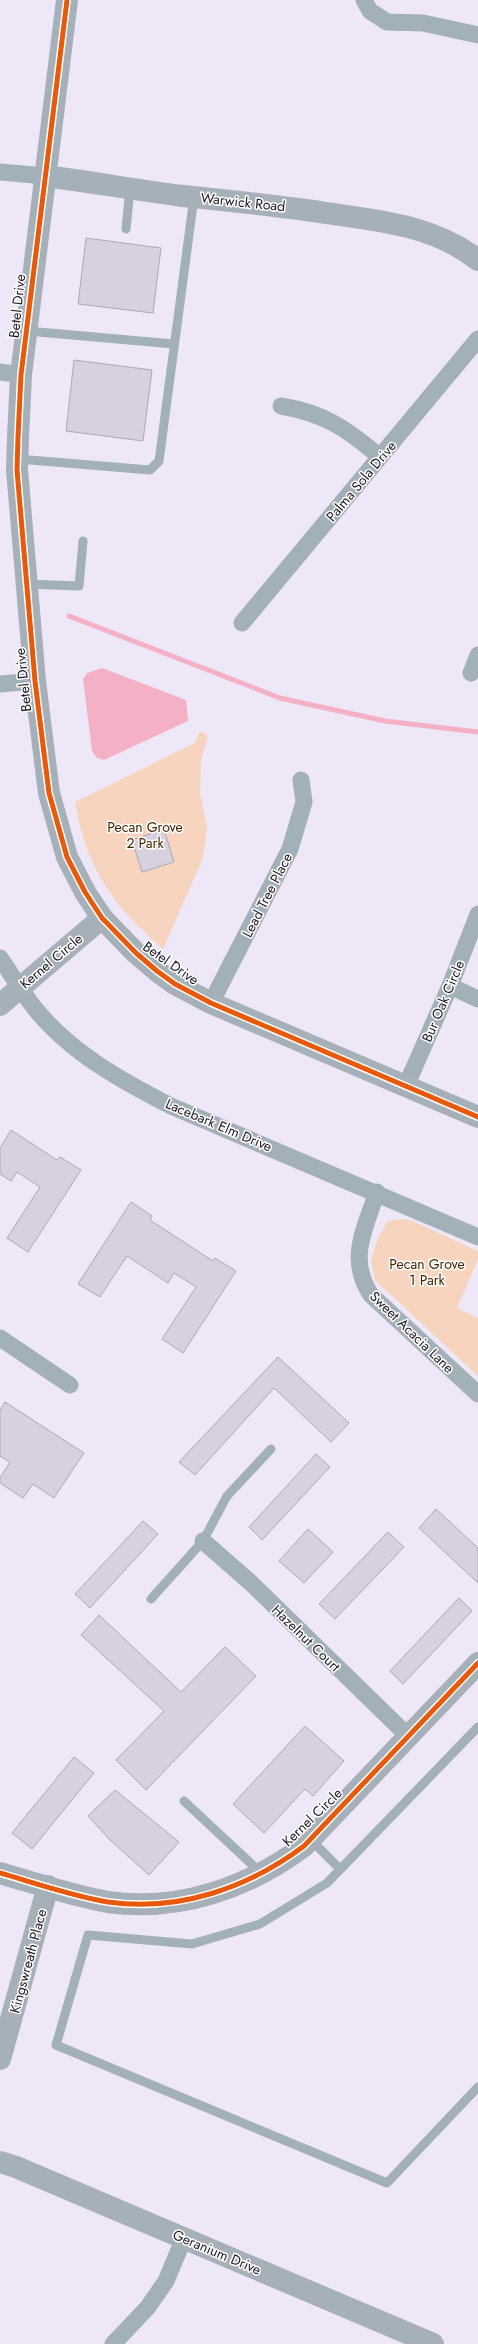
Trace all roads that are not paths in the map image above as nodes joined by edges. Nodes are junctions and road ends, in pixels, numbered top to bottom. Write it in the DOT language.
graph roads {
  1 [pos="66,0"];
  2 [pos="364,0"];
  3 [pos="478,35"];
  4 [pos="0,172"];
  5 [pos="45,176"];
  6 [pos="130,189"];
  7 [pos="194,197"];
  8 [pos="126,229"];
  9 [pos="478,260"];
  10 [pos="26,331"];
  11 [pos="478,339"];
  12 [pos="174,344"];
  13 [pos="0,372"];
  14 [pos="22,375"];
  15 [pos="281,406"];
  16 [pos="380,456"];
  17 [pos="18,459"];
  18 [pos="84,541"];
  19 [pos="27,584"];
  20 [pos="242,623"];
  21 [pos="478,655"];
  22 [pos="471,673"];
  23 [pos="35,681"];
  24 [pos="0,684"];
  25 [pos="301,780"];
  26 [pos="478,914"];
  27 [pos="102,918"];
  28 [pos="0,958"];
  29 [pos="19,986"];
  30 [pos="450,986"];
  31 [pos="478,998"];
  32 [pos="211,1003"];
  33 [pos="0,1004"];
  34 [pos="406,1086"];
  35 [pos="478,1117"];
  36 [pos="377,1192"];
  37 [pos="478,1237"];
  38 [pos="0,1338"];
  39 [pos="70,1384"];
  40 [pos="478,1394"];
  41 [pos="271,1449"];
  42 [pos="204,1541"];
  43 [pos="151,1599"];
  44 [pos="478,1663"];
  45 [pos="478,1727"];
  46 [pos="407,1736"];
  47 [pos="184,1801"];
  48 [pos="310,1839"];
  49 [pos="340,1869"];
  50 [pos="0,1872"];
  51 [pos="261,1873"];
  52 [pos="48,1886"];
  53 [pos="0,2059"];
  54 [pos="478,2087"];
  55 [pos="0,2162"];
  56 [pos="184,2238"];
  57 [pos="113,2344"];
  58 [pos="433,2344"];
  1 -- 5 [label="street, Betel Drive"];
  2 -- 3 [label="street"];
  4 -- 5 [label="street, Warwick Road"];
  5 -- 6 [label="street, Warwick Road"];
  5 -- 10 [label="street, Betel Drive"];
  6 -- 7 [label="street, Warwick Road"];
  6 -- 8 [label="lane"];
  7 -- 9 [label="street, Warwick Road"];
  7 -- 12 [label="lane"];
  10 -- 12 [label="lane"];
  10 -- 14 [label="street, Betel Drive"];
  11 -- 16 [label="street, Palma Sola Drive"];
  12 -- 17 [label="lane"];
  13 -- 14 [label="street"];
  14 -- 17 [label="street, Betel Drive"];
  15 -- 16 [label="street"];
  16 -- 20 [label="street, Palma Sola Drive"];
  17 -- 19 [label="street, Betel Drive"];
  18 -- 19 [label="lane"];
  19 -- 23 [label="street, Betel Drive"];
  21 -- 22 [label="street"];
  23 -- 24 [label="street"];
  23 -- 27 [label="street, Betel Drive"];
  25 -- 32 [label="street, Lead Tree Place"];
  26 -- 30 [label="street, Bur Oak Circle"];
  27 -- 29 [label="street, Kernel Circle"];
  27 -- 32 [label="street, Betel Drive"];
  28 -- 29 [label="street, Lacebark Elm Drive"];
  29 -- 33 [label="street, Kernel Circle"];
  29 -- 36 [label="street, Lacebark Elm Drive"];
  30 -- 31 [label="street"];
  30 -- 34 [label="street, Bur Oak Circle"];
  32 -- 34 [label="street, Betel Drive"];
  34 -- 35 [label="street, Betel Drive"];
  36 -- 37 [label="street, Lacebark Elm Drive"];
  36 -- 40 [label="street, Sweet Acacia Lane"];
  38 -- 39 [label="street"];
  41 -- 42 [label="lane"];
  42 -- 43 [label="lane"];
  42 -- 46 [label="street, Hazelnut Court"];
  44 -- 46 [label="street, Kernel Circle"];
  45 -- 49 [label="lane"];
  46 -- 48 [label="street, Kernel Circle"];
  47 -- 51 [label="lane"];
  48 -- 49 [label="lane"];
  48 -- 51 [label="street, Kernel Circle"];
  49 -- 54 [label="lane"];
  50 -- 52 [label="street, Kernel Circle"];
  51 -- 52 [label="street, Kernel Circle"];
  52 -- 53 [label="street, Kingswreath Place"];
  55 -- 56 [label="street, Geranium Drive"];
  56 -- 57 [label="street"];
  56 -- 58 [label="street, Geranium Drive"];
}
